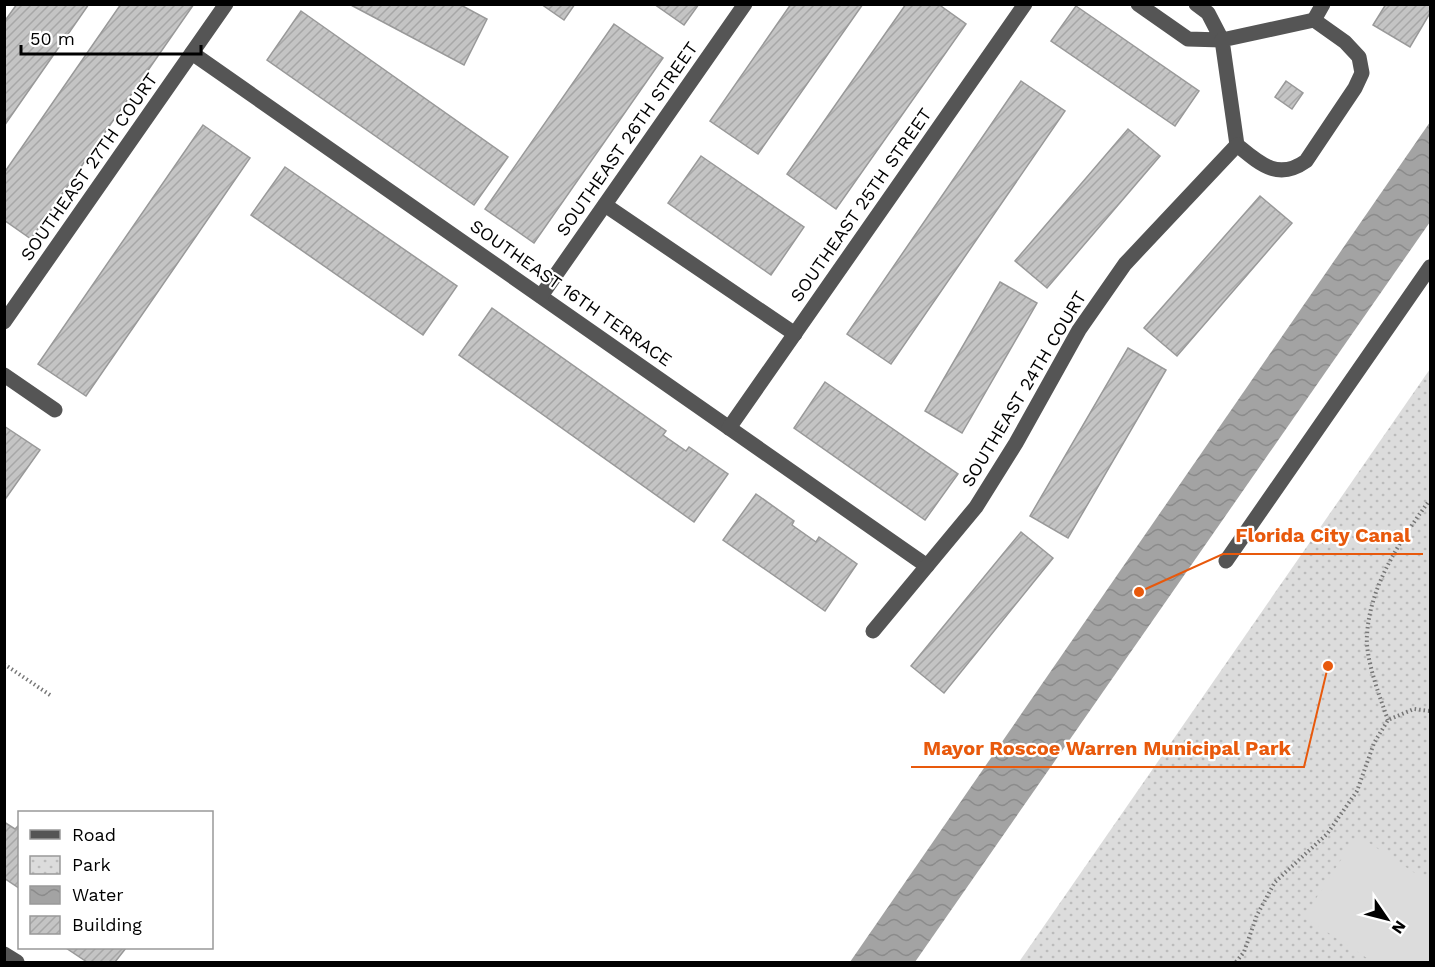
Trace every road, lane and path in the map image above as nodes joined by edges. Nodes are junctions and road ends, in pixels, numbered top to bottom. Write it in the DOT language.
graph roads {
  1 [pos="226,4"];
  2 [pos="745,4"];
  3 [pos="1025,4"];
  4 [pos="1138,4"];
  5 [pos="1196,4"];
  6 [pos="1323,4"];
  7 [pos="1314,20"];
  8 [pos="1222,40"];
  9 [pos="192,53"];
  10 [pos="1237,145"];
  11 [pos="605,205"];
  12 [pos="1431,267"];
  13 [pos="541,296"];
  14 [pos="4,322"];
  15 [pos="795,334"];
  16 [pos="4,375"];
  17 [pos="55,410"];
  18 [pos="729,428"];
  19 [pos="1430,501"];
  20 [pos="1226,561"];
  21 [pos="927,566"];
  22 [pos="873,631"];
  23 [pos="4,664"];
  24 [pos="50,695"];
  25 [pos="1431,711"];
  26 [pos="1388,720"];
  27 [pos="4,954"];
  28 [pos="17,963"];
  29 [pos="1236,963"];
  1 -- 9 [label="street, SOUTHEAST 27TH COURT"];
  2 -- 11 [label="street, SOUTHEAST 26TH STREET"];
  3 -- 15 [label="street, SOUTHEAST 25TH STREET"];
  4 -- 8 [label="street"];
  5 -- 8 [label="street"];
  6 -- 7 [label="street"];
  7 -- 8 [label="street"];
  7 -- 10 [label="street"];
  8 -- 10 [label="street"];
  9 -- 13 [label="street, SOUTHEAST 16TH TERRACE"];
  9 -- 14 [label="street, SOUTHEAST 27TH COURT"];
  10 -- 21 [label="street, SOUTHEAST 24TH COURT"];
  11 -- 13 [label="street, SOUTHEAST 26TH STREET"];
  11 -- 15 [label="street"];
  12 -- 20 [label="street"];
  13 -- 18 [label="street, SOUTHEAST 16TH TERRACE"];
  15 -- 18 [label="street, SOUTHEAST 25TH STREET"];
  16 -- 17 [label="street"];
  18 -- 21 [label="street, SOUTHEAST 16TH TERRACE"];
  19 -- 26 [label="path"];
  21 -- 22 [label="street, SOUTHEAST 24TH COURT"];
  23 -- 24 [label="path"];
  25 -- 26 [label="path"];
  26 -- 29 [label="path"];
  27 -- 28 [label="street"];
}
